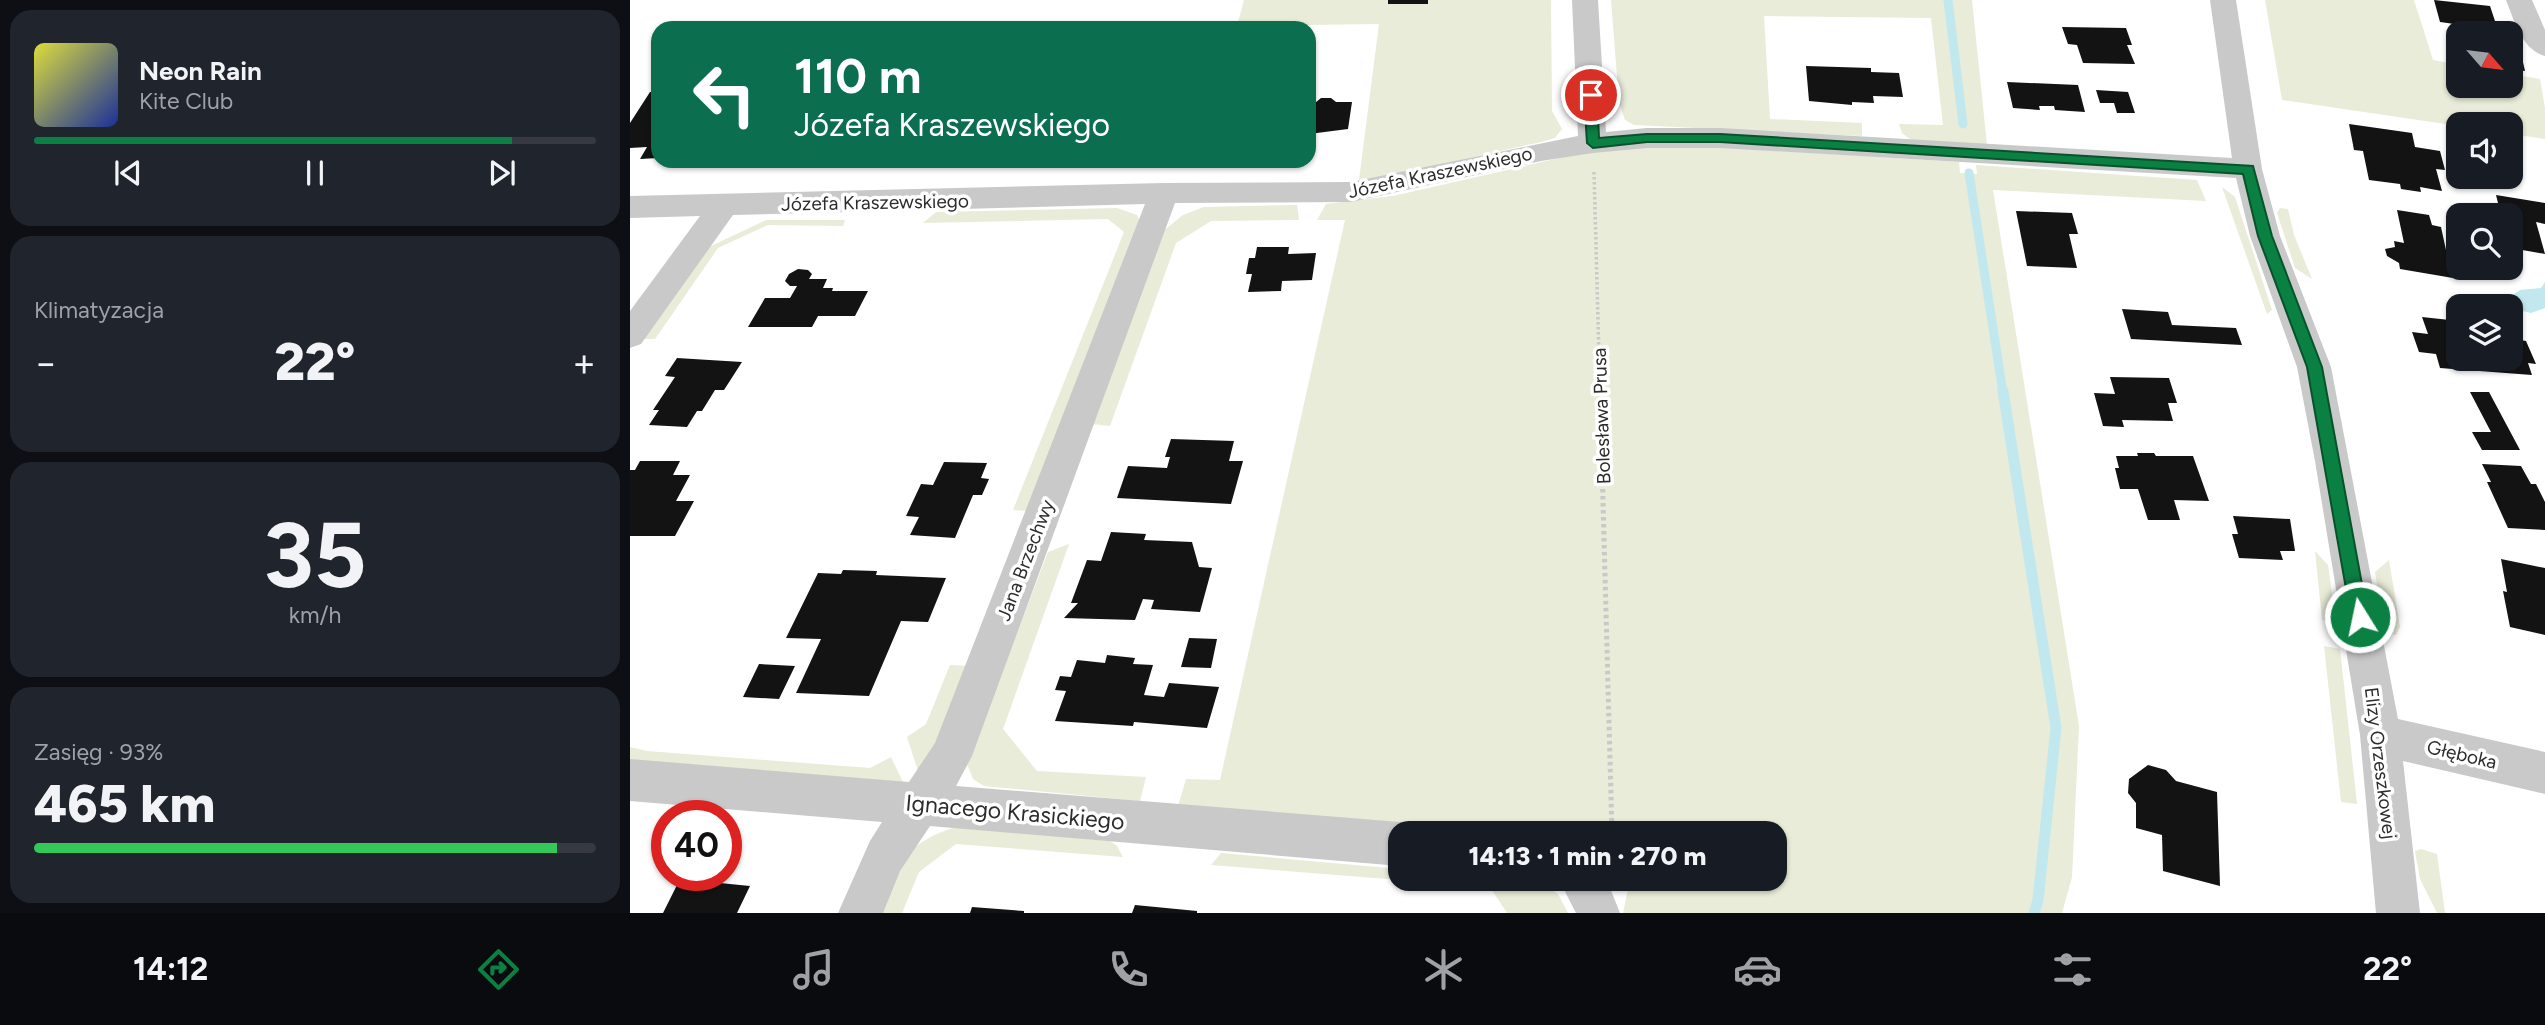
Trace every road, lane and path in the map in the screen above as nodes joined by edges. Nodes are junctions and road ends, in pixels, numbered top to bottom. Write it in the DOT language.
graph roads {
  1 [pos="1585,0"];
  2 [pos="2223,0"];
  3 [pos="2519,0"];
  4 [pos="2545,48"];
  5 [pos="1593,143"];
  6 [pos="2248,169"];
  7 [pos="1164,193"];
  8 [pos="723,206"];
  9 [pos="630,207"];
  10 [pos="630,335"];
  11 [pos="2380,735"];
  12 [pos="2545,773"];
  13 [pos="630,780"];
  14 [pos="920,803"];
  15 [pos="1612,821"];
  16 [pos="1388,843"];
  17 [pos="860,913"];
  18 [pos="2398,913"];
  1 -- 5 [label="street"];
  2 -- 6 [label="street, Elizy Orzeszkowej"];
  3 -- 4 [label="street"];
  5 -- 6 [label="street, Józefa Kraszewskiego"];
  5 -- 7 [label="street, Józefa Kraszewskiego"];
  5 -- 15 [label="path, Bolesława Prusa"];
  6 -- 11 [label="street, Elizy Orzeszkowej"];
  7 -- 8 [label="street, Józefa Kraszewskiego"];
  7 -- 14 [label="street, Jana Brzechwy"];
  8 -- 9 [label="street, Józefa Kraszewskiego"];
  8 -- 10 [label="street"];
  11 -- 12 [label="street, Głęboka"];
  11 -- 18 [label="street, Elizy Orzeszkowej"];
  13 -- 14 [label="street, Ignacego Krasickiego"];
  14 -- 16 [label="street, Ignacego Krasickiego"];
  14 -- 17 [label="street, Jana Brzechwy"];
}
